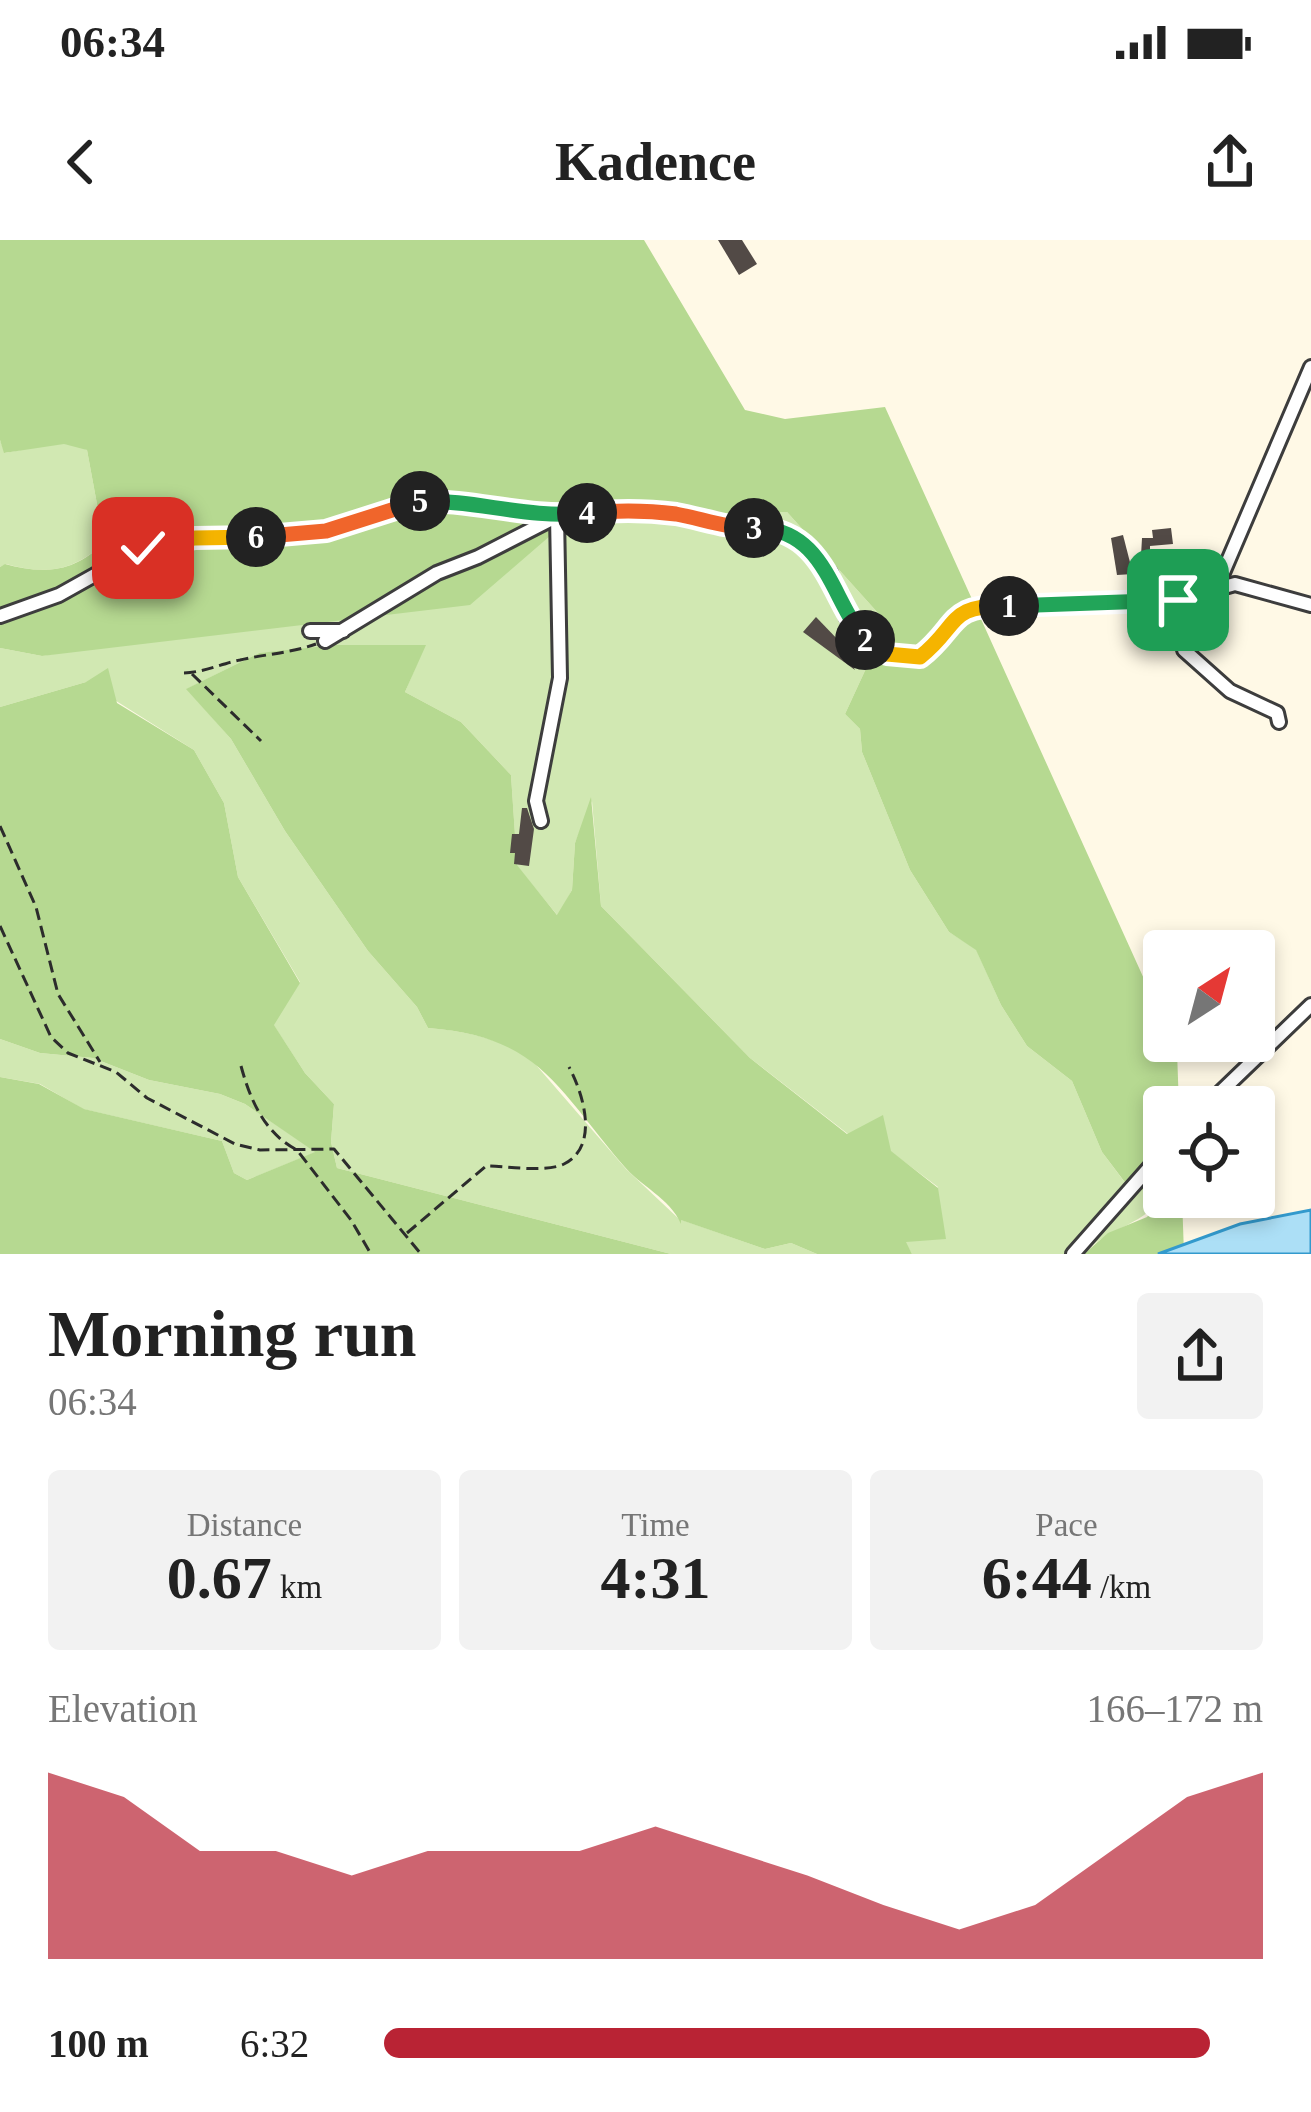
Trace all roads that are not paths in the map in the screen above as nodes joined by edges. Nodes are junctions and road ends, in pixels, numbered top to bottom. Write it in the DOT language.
graph roads {
  1 [pos="1311,368"];
  2 [pos="556,516"];
  3 [pos="1216,589"];
  4 [pos="1178,600"];
  5 [pos="1311,605"];
  6 [pos="0,616"];
  7 [pos="310,631"];
  8 [pos="344,631"];
  9 [pos="325,640"];
  10 [pos="1279,722"];
  11 [pos="541,821"];
  12 [pos="1311,1004"];
  13 [pos="1227,1086"];
  14 [pos="1143,1175"];
  15 [pos="1073,1254"];
  1 -- 3 [label="street"];
  2 -- 4 [label="street"];
  2 -- 6 [label="street"];
  2 -- 8 [label="street"];
  2 -- 11 [label="street"];
  3 -- 4 [label="street"];
  3 -- 5 [label="street"];
  4 -- 10 [label="street"];
  7 -- 8 [label="street"];
  8 -- 9 [label="street"];
  12 -- 13 [label="street"];
  14 -- 15 [label="street"];
}
